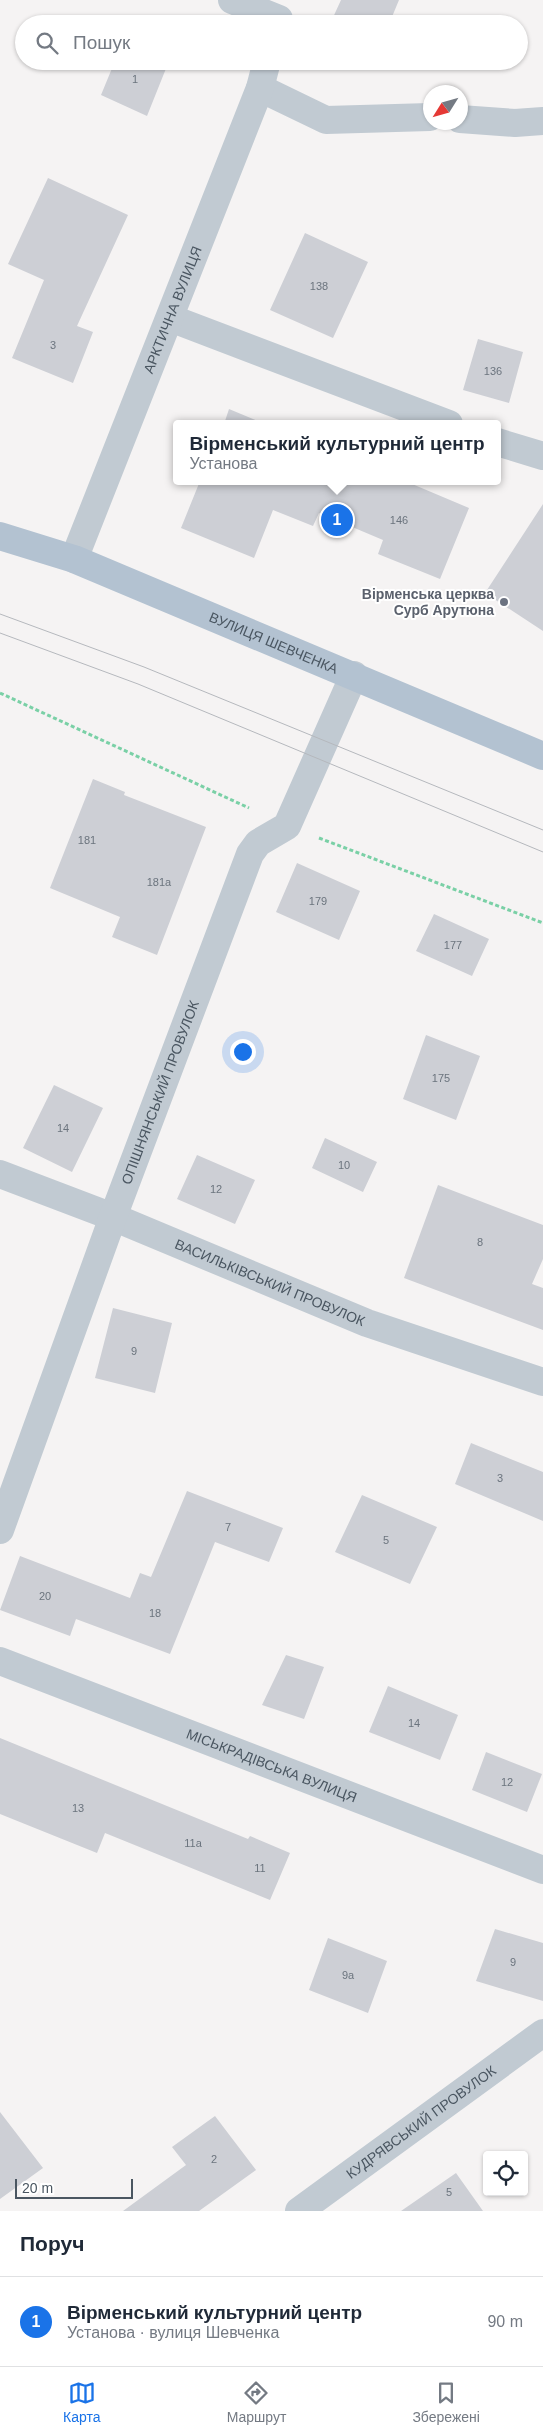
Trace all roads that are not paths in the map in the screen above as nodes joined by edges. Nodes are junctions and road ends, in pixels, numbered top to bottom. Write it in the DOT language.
graph roads {
  1 [pos="232,0"];
  2 [pos="281,14"];
  3 [pos="265,70"];
  4 [pos="260,88"];
  5 [pos="423,117"];
  6 [pos="468,120"];
  7 [pos="543,121"];
  8 [pos="170,318"];
  9 [pos="438,420"];
  10 [pos="501,443"];
  11 [pos="543,456"];
  12 [pos="0,536"];
  13 [pos="74,559"];
  14 [pos="354,675"];
  15 [pos="543,756"];
  16 [pos="0,1174"];
  17 [pos="113,1218"];
  18 [pos="543,1382"];
  19 [pos="0,1530"];
  20 [pos="0,1662"];
  21 [pos="543,1870"];
  22 [pos="543,2032"];
  23 [pos="299,2211"];
  1 -- 2 [label="street"];
  3 -- 4 [label="street, АРКТИЧНА ВУЛИЦЯ"];
  4 -- 5 [label="street"];
  4 -- 8 [label="street, АРКТИЧНА ВУЛИЦЯ"];
  6 -- 7 [label="street"];
  8 -- 9 [label="street"];
  8 -- 13 [label="street, АРКТИЧНА ВУЛИЦЯ"];
  10 -- 11 [label="street"];
  12 -- 13 [label="main road, ВУЛИЦЯ ШЕВЧЕНКА"];
  13 -- 14 [label="main road, ВУЛИЦЯ ШЕВЧЕНКА"];
  14 -- 15 [label="main road, ВУЛИЦЯ ШЕВЧЕНКА"];
  14 -- 17 [label="street, ОПІШНЯНСЬКИЙ ПРОВУЛОК"];
  16 -- 17 [label="street, ВАСИЛЬКІВСЬКИЙ ПРОВУЛОК"];
  17 -- 18 [label="street, ВАСИЛЬКІВСЬКИЙ ПРОВУЛОК"];
  17 -- 19 [label="street, ОПІШНЯНСЬКИЙ ПРОВУЛОК"];
  20 -- 21 [label="street, МІСЬКРАДІВСЬКА ВУЛИЦЯ"];
  22 -- 23 [label="street, КУДРЯВСЬКИЙ ПРОВУЛОК"];
}
